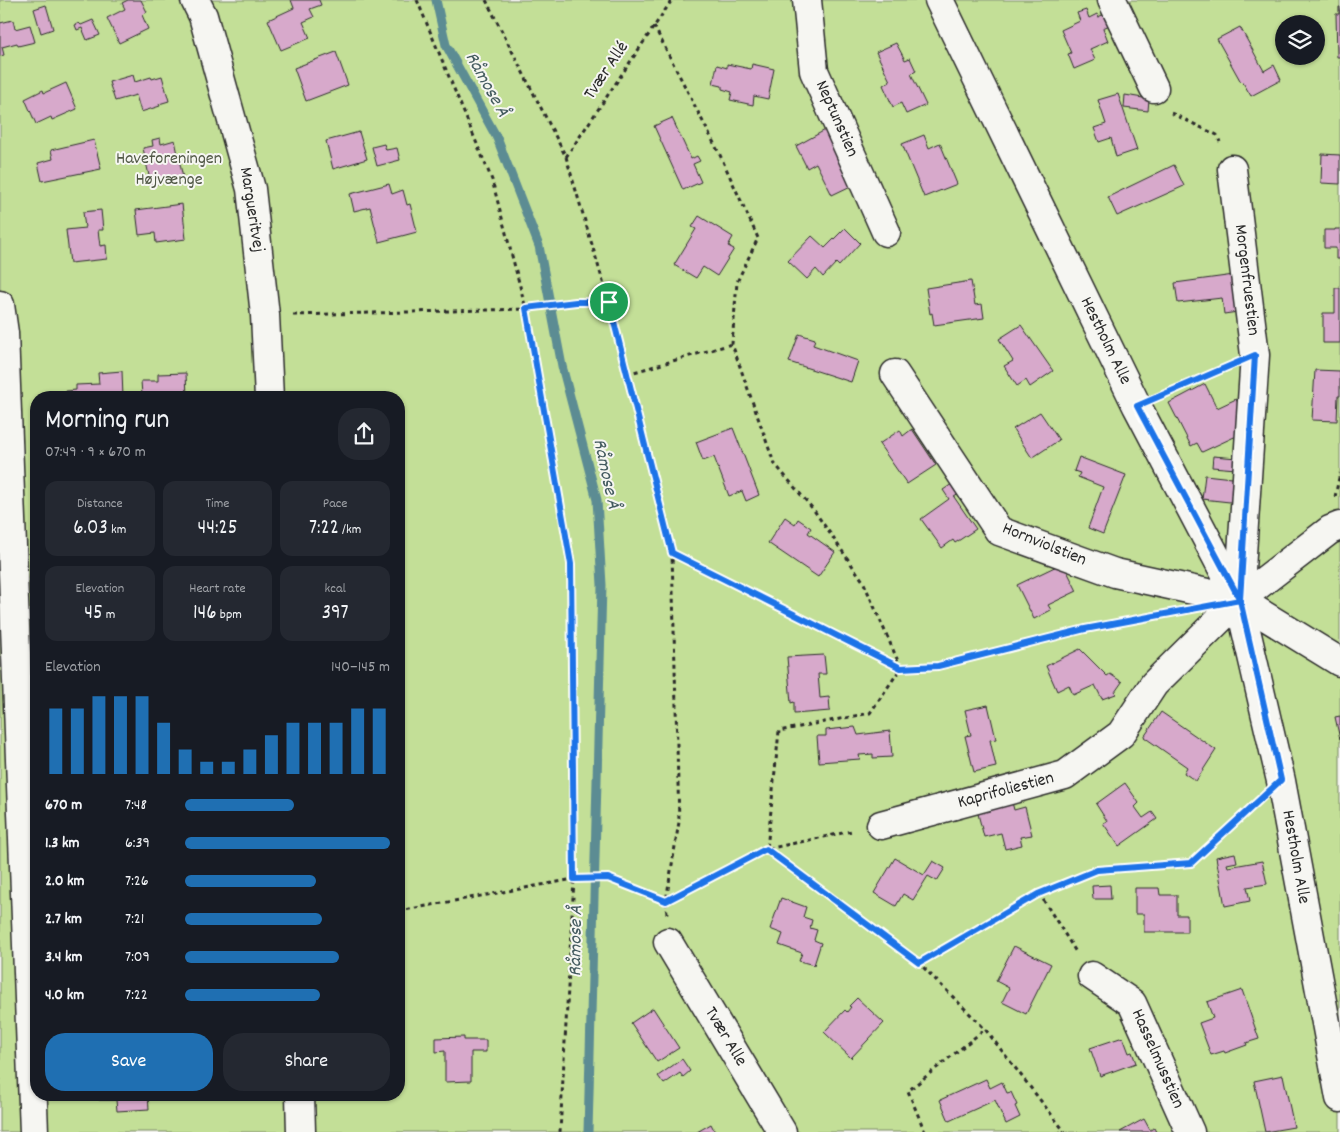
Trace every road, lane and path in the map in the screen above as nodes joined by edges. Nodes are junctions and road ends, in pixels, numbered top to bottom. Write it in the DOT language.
graph roads {
  1 [pos="195,0"];
  2 [pos="416,0"];
  3 [pos="486,0"];
  4 [pos="672,0"];
  5 [pos="807,0"];
  6 [pos="939,0"];
  7 [pos="1112,0"];
  8 [pos="654,26"];
  9 [pos="1154,88"];
  10 [pos="566,157"];
  11 [pos="1232,168"];
  12 [pos="886,232"];
  13 [pos="609,302"];
  14 [pos="0,305"];
  15 [pos="526,308"];
  16 [pos="265,315"];
  17 [pos="732,344"];
  18 [pos="1255,355"];
  19 [pos="627,374"];
  20 [pos="895,374"];
  21 [pos="269,391"];
  22 [pos="1137,406"];
  23 [pos="1340,526"];
  24 [pos="672,553"];
  25 [pos="1240,600"];
  26 [pos="1162,615"];
  27 [pos="1340,662"];
  28 [pos="901,668"];
  29 [pos="1281,780"];
  30 [pos="881,825"];
  31 [pos="766,849"];
  32 [pos="574,879"];
  33 [pos="1038,894"];
  34 [pos="666,901"];
  35 [pos="405,910"];
  36 [pos="668,942"];
  37 [pos="919,963"];
  38 [pos="1092,976"];
  39 [pos="985,1029"];
  40 [pos="30,1038"];
  41 [pos="1340,1098"];
  42 [pos="33,1101"];
  43 [pos="300,1101"];
  44 [pos="34,1132"];
  45 [pos="301,1132"];
  46 [pos="560,1132"];
  47 [pos="782,1132"];
  48 [pos="925,1132"];
  49 [pos="1066,1132"];
  50 [pos="1190,1132"];
  1 -- 16 [label="lane, Margueritvej"];
  2 -- 15 [label="path"];
  3 -- 10 [label="path"];
  4 -- 8 [label="path, Tvær Allé"];
  5 -- 12 [label="lane, Neptunstien"];
  6 -- 22 [label="lane, Hestholm Alle"];
  7 -- 9 [label="lane"];
  8 -- 10 [label="path, Tvær Allé"];
  8 -- 17 [label="path"];
  9 -- 11 [label="path"];
  10 -- 13 [label="path"];
  11 -- 18 [label="lane, Morgenfruestien"];
  13 -- 15 [label="path"];
  13 -- 19 [label="path"];
  14 -- 40 [label="lane"];
  15 -- 16 [label="path"];
  15 -- 32 [label="path"];
  16 -- 21 [label="lane, Margueritvej"];
  17 -- 19 [label="path"];
  17 -- 28 [label="path"];
  18 -- 22 [label="path"];
  18 -- 25 [label="lane, Morgenfruestien"];
  19 -- 24 [label="path"];
  20 -- 25 [label="lane, Hornviolstien"];
  22 -- 25 [label="lane, Hestholm Alle"];
  23 -- 25 [label="lane, Kaprifoliestien"];
  24 -- 28 [label="path"];
  24 -- 34 [label="path"];
  25 -- 27 [label="lane"];
  25 -- 29 [label="lane, Hestholm Alle"];
  25 -- 30 [label="lane, Kaprifoliestien"];
  26 -- 28 [label="path"];
  28 -- 31 [label="path"];
  29 -- 33 [label="path"];
  29 -- 41 [label="lane, Hestholm Alle"];
  30 -- 31 [label="path"];
  31 -- 34 [label="path"];
  31 -- 37 [label="path"];
  32 -- 34 [label="path"];
  32 -- 35 [label="path"];
  32 -- 46 [label="path"];
  33 -- 37 [label="path"];
  33 -- 38 [label="path"];
  34 -- 36 [label="path"];
  36 -- 47 [label="lane, Tvær Alle"];
  37 -- 39 [label="path"];
  38 -- 50 [label="lane, Hasselmusstien"];
  39 -- 48 [label="path"];
  39 -- 49 [label="path"];
  42 -- 44 [label="lane"];
  43 -- 45 [label="lane"];
}
